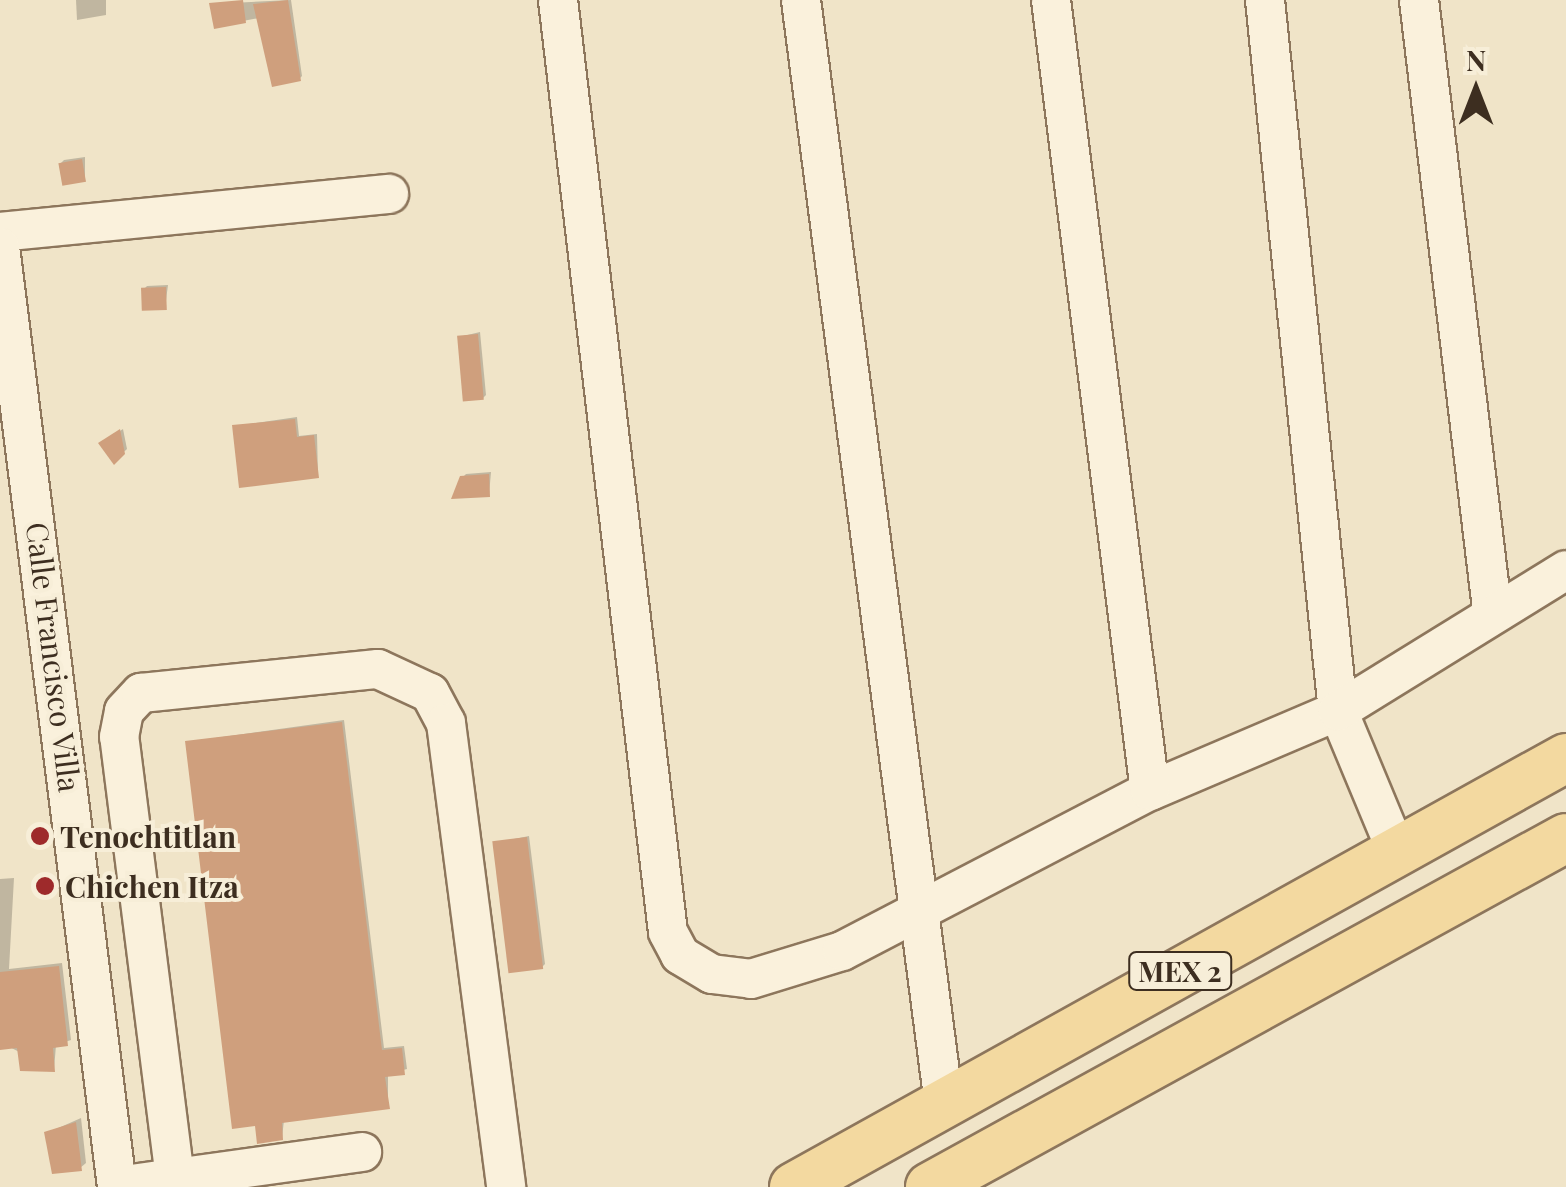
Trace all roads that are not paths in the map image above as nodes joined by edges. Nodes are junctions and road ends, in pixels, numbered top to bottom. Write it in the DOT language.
graph roads {
  1 [pos="558,0"];
  2 [pos="801,0"];
  3 [pos="1051,0"];
  4 [pos="1264,0"];
  5 [pos="1419,0"];
  6 [pos="389,194"];
  7 [pos="0,232"];
  8 [pos="2,266"];
  9 [pos="1566,570"];
  10 [pos="1492,608"];
  11 [pos="1338,711"];
  12 [pos="1566,758"];
  13 [pos="1150,791"];
  14 [pos="1566,838"];
  15 [pos="1396,850"];
  16 [pos="917,913"];
  17 [pos="944,1104"];
  18 [pos="362,1152"];
  19 [pos="175,1178"];
  20 [pos="118,1187"];
  21 [pos="506,1187"];
  22 [pos="794,1187"];
  23 [pos="930,1187"];
  1 -- 16 [label="street"];
  2 -- 16 [label="street"];
  3 -- 13 [label="street"];
  4 -- 11 [label="street"];
  5 -- 10 [label="street"];
  6 -- 7 [label="street"];
  8 -- 20 [label="street, Calle Francisco Villa"];
  9 -- 10 [label="street"];
  10 -- 11 [label="street"];
  11 -- 13 [label="street"];
  11 -- 15 [label="street"];
  12 -- 15 [label="main road, MEX 2"];
  13 -- 16 [label="street"];
  14 -- 23 [label="main road, MEX 2"];
  15 -- 17 [label="main road, MEX 2"];
  16 -- 17 [label="street"];
  17 -- 22 [label="main road, MEX 2"];
  18 -- 19 [label="street"];
  19 -- 20 [label="street"];
  19 -- 21 [label="street"];
}
